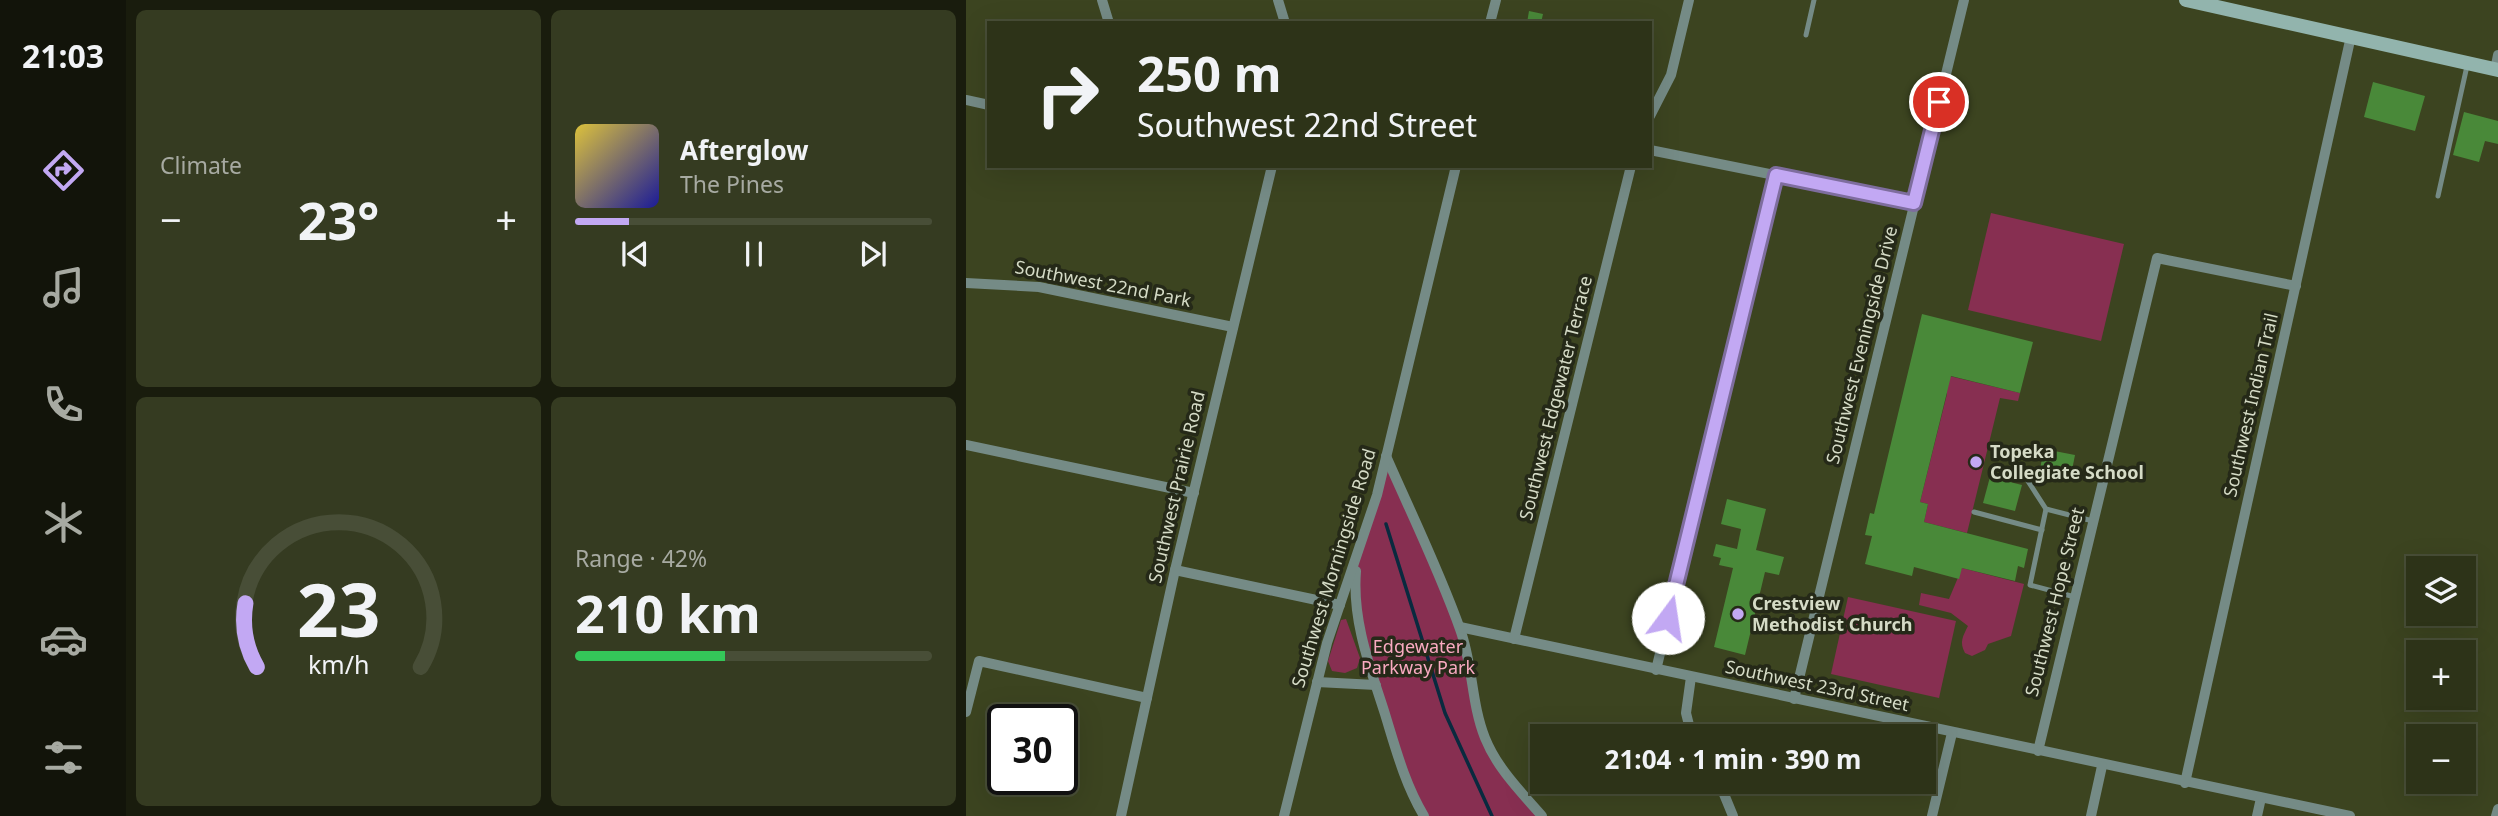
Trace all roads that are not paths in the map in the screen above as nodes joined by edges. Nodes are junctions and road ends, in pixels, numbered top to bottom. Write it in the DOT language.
graph roads {
  1 [pos="1102,0"];
  2 [pos="1278,0"];
  3 [pos="1496,0"];
  4 [pos="1689,0"];
  5 [pos="1814,0"];
  6 [pos="1964,0"];
  7 [pos="2187,0"];
  8 [pos="1109,21"];
  9 [pos="1283,21"];
  10 [pos="1491,21"];
  11 [pos="1806,34"];
  12 [pos="2351,36"];
  13 [pos="2468,63"];
  14 [pos="2497,65"];
  15 [pos="966,100"];
  16 [pos="987,105"];
  17 [pos="1652,112"];
  18 [pos="1652,150"];
  19 [pos="1272,168"];
  20 [pos="1456,168"];
  21 [pos="1631,168"];
  22 [pos="1776,175"];
  23 [pos="2438,196"];
  24 [pos="1914,203"];
  25 [pos="966,283"];
  26 [pos="2296,286"];
  27 [pos="1233,327"];
  28 [pos="966,445"];
  29 [pos="1386,456"];
  30 [pos="2024,475"];
  31 [pos="1194,493"];
  32 [pos="2046,509"];
  33 [pos="1974,512"];
  34 [pos="2093,521"];
  35 [pos="2042,530"];
  36 [pos="1354,565"];
  37 [pos="1175,570"];
  38 [pos="2075,597"];
  39 [pos="1340,605"];
  40 [pos="1460,627"];
  41 [pos="1514,639"];
  42 [pos="1656,670"];
  43 [pos="1691,677"];
  44 [pos="1317,682"];
  45 [pos="1376,685"];
  46 [pos="1147,698"];
  47 [pos="1794,699"];
  48 [pos="966,712"];
  49 [pos="1689,724"];
  50 [pos="1952,733"];
  51 [pos="2038,751"];
  52 [pos="2102,766"];
  53 [pos="2185,783"];
  54 [pos="1724,794"];
  55 [pos="2261,798"];
  56 [pos="2498,809"];
  57 [pos="1121,816"];
  58 [pos="1284,816"];
  59 [pos="1424,816"];
  60 [pos="1542,816"];
  61 [pos="1734,816"];
  62 [pos="1931,816"];
  63 [pos="2091,816"];
  64 [pos="2256,816"];
  65 [pos="2350,816"];
  66 [pos="2496,816"];
  1 -- 8 [label="street"];
  2 -- 9 [label="street"];
  3 -- 10 [label="street"];
  4 -- 17 [label="street"];
  5 -- 11 [label="lane"];
  6 -- 24 [label="street, Southwest Eveningside Drive"];
  7 -- 12 [label="main road"];
  12 -- 13 [label="main road"];
  12 -- 26 [label="street, Southwest Indian Trail"];
  13 -- 14 [label="main road"];
  13 -- 23 [label="lane"];
  15 -- 16 [label="street"];
  18 -- 22 [label="street"];
  19 -- 27 [label="street, Southwest Prairie Road"];
  20 -- 29 [label="street, Southwest Morningside Road"];
  21 -- 41 [label="street, Southwest Edgewater Terrace"];
  22 -- 24 [label="street"];
  22 -- 42 [label="street"];
  24 -- 47 [label="street, Southwest Eveningside Drive"];
  25 -- 27 [label="street, Southwest 22nd Park"];
  26 -- 34 [label="street, Southwest Hope Street"];
  26 -- 53 [label="street, Southwest Indian Trail"];
  27 -- 31 [label="street, Southwest Prairie Road"];
  28 -- 31 [label="street"];
  29 -- 36 [label="street, Southwest Morningside Road"];
  29 -- 40 [label="street"];
  30 -- 32 [label="lane"];
  31 -- 37 [label="street, Southwest Prairie Road"];
  32 -- 34 [label="lane"];
  32 -- 35 [label="lane"];
  33 -- 35 [label="lane"];
  34 -- 38 [label="street, Southwest Hope Street"];
  35 -- 38 [label="lane"];
  36 -- 39 [label="street, Southwest Morningside Road"];
  36 -- 45 [label="street"];
  37 -- 39 [label="street"];
  37 -- 46 [label="street, Southwest Prairie Road"];
  38 -- 51 [label="street, Southwest Hope Street"];
  39 -- 44 [label="street, Southwest Morningside Road"];
  40 -- 41 [label="street, Southwest 23rd Street"];
  40 -- 60 [label="street"];
  41 -- 42 [label="street, Southwest 23rd Street"];
  42 -- 43 [label="street, Southwest 23rd Street"];
  43 -- 47 [label="street, Southwest 23rd Street"];
  43 -- 49 [label="street"];
  44 -- 45 [label="street"];
  44 -- 58 [label="street, Southwest Morningside Road"];
  45 -- 59 [label="street"];
  46 -- 48 [label="street"];
  46 -- 57 [label="street, Southwest Prairie Road"];
  47 -- 50 [label="street, Southwest 23rd Street"];
  50 -- 51 [label="street, Southwest 23rd Street"];
  50 -- 62 [label="street"];
  51 -- 52 [label="street, Southwest 23rd Street"];
  52 -- 53 [label="street, Southwest 23rd Street"];
  52 -- 63 [label="street"];
  53 -- 55 [label="street, Southwest 23rd Street"];
  54 -- 61 [label="street"];
  55 -- 64 [label="street"];
  55 -- 65 [label="street, Southwest 23rd Street"];
  56 -- 66 [label="street"];
}
